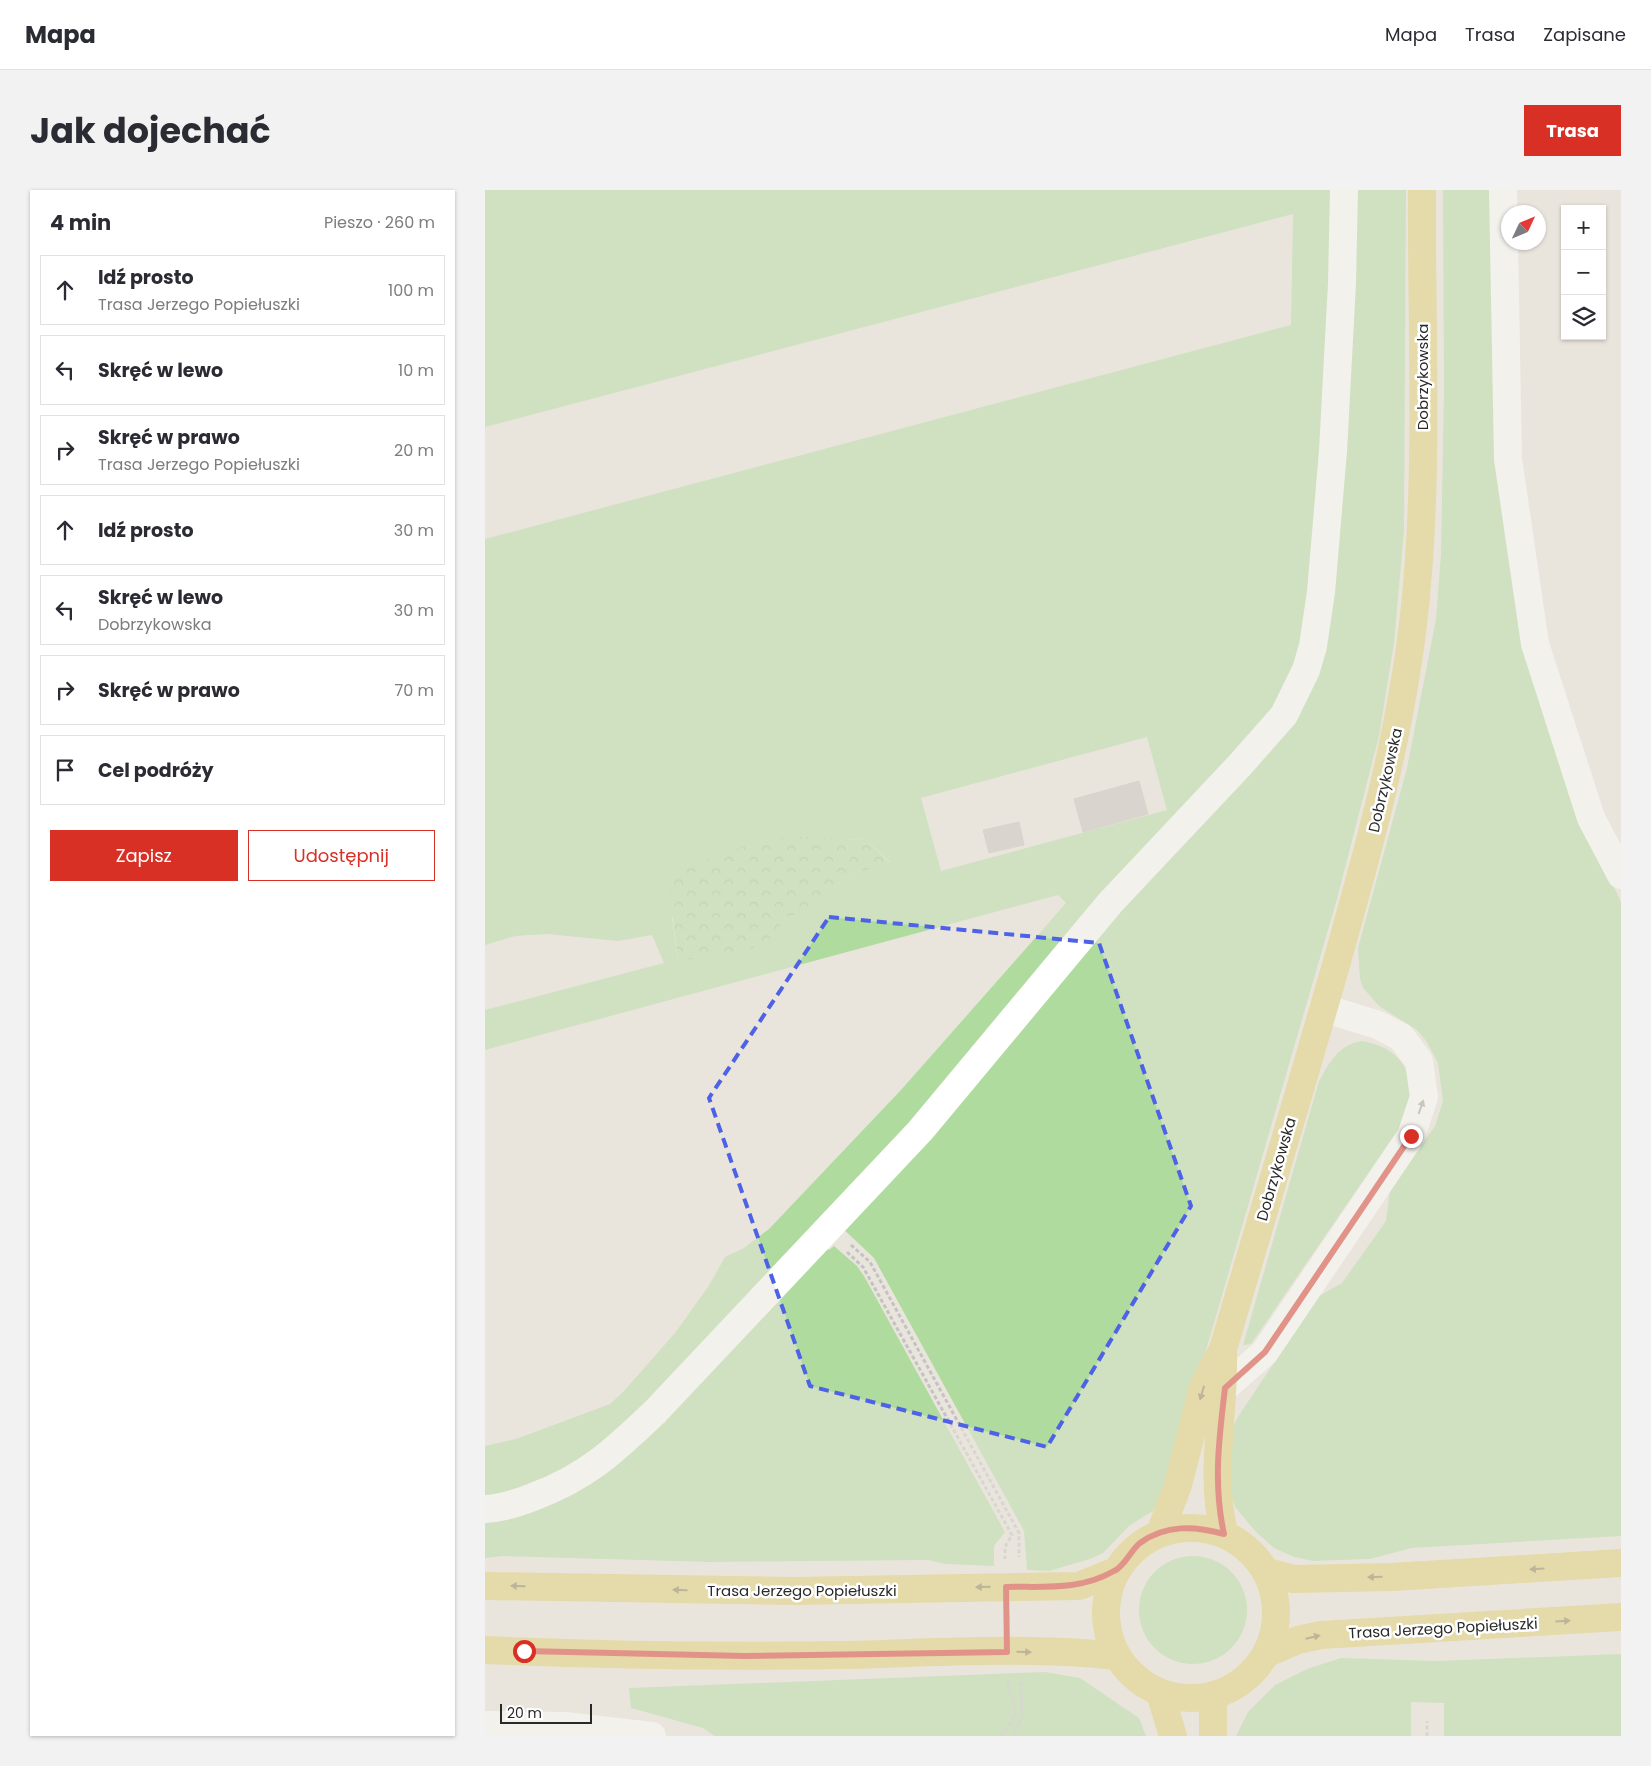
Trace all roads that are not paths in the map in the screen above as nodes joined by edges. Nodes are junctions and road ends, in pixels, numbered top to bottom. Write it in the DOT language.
graph roads {
  1 [pos="1344,190"];
  2 [pos="1422,190"];
  3 [pos="1503,190"];
  4 [pos="1621,875"];
  5 [pos="1323,1008"];
  6 [pos="1223,1349"];
  7 [pos="1225,1388"];
  8 [pos="485,1509"];
  9 [pos="1160,1532"];
  10 [pos="1224,1534"];
  11 [pos="1621,1563"];
  12 [pos="1116,1571"];
  13 [pos="1268,1572"];
  14 [pos="485,1586"];
  15 [pos="1621,1618"];
  16 [pos="485,1650"];
  17 [pos="1268,1654"];
  18 [pos="1117,1656"];
  19 [pos="1160,1694"];
  20 [pos="1213,1696"];
  21 [pos="485,1725"];
  22 [pos="652,1736"];
  23 [pos="1173,1736"];
  24 [pos="1213,1736"];
  1 -- 8 [label="lane"];
  2 -- 5 [label="main road, Dobrzykowska"];
  3 -- 4 [label="lane"];
  5 -- 6 [label="main road, Dobrzykowska"];
  7 -- 5 [label="lane, one-way"];
  6 -- 7 [label="main road, Dobrzykowska"];
  6 -- 9 [label="main road, Dobrzykowska, one-way"];
  7 -- 10 [label="main road, Dobrzykowska"];
  9 -- 10 [label="main road"];
  9 -- 12 [label="main road"];
  10 -- 13 [label="main road"];
  11 -- 13 [label="main road, one-way"];
  12 -- 14 [label="main road, Trasa Jerzego Popiełuszki, one-way"];
  12 -- 18 [label="main road"];
  13 -- 17 [label="main road"];
  17 -- 15 [label="main road, Trasa Jerzego Popiełuszki, one-way"];
  16 -- 18 [label="main road, one-way"];
  17 -- 20 [label="main road"];
  18 -- 19 [label="main road"];
  19 -- 20 [label="main road"];
  19 -- 23 [label="main road"];
  20 -- 24 [label="main road"];
  21 -- 22 [label="lane"];
}
